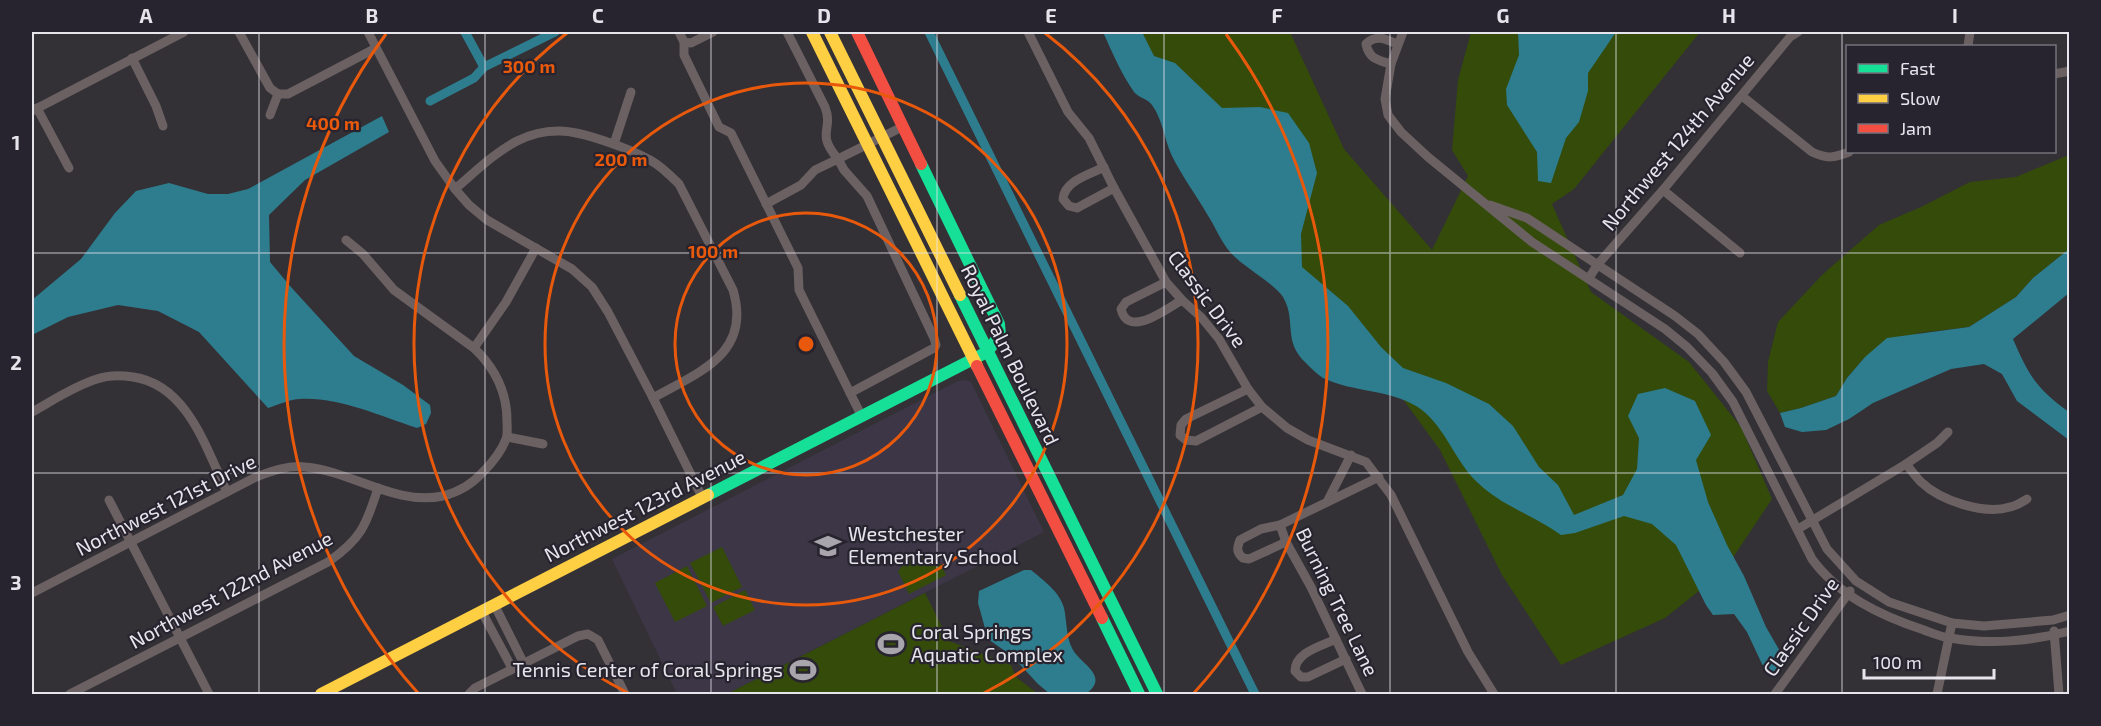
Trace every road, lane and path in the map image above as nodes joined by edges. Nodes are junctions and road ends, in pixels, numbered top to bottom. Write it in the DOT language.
graph roads {
  1 [pos="184,32"];
  2 [pos="239,32"];
  3 [pos="368,32"];
  4 [pos="679,32"];
  5 [pos="713,32"];
  6 [pos="787,32"];
  7 [pos="812,32"];
  8 [pos="830,32"];
  9 [pos="857,32"];
  10 [pos="1028,32"];
  11 [pos="1403,32"];
  12 [pos="1798,32"];
  13 [pos="684,42"];
  14 [pos="1397,44"];
  15 [pos="376,48"];
  16 [pos="132,58"];
  17 [pos="1391,64"];
  18 [pos="631,92"];
  19 [pos="278,94"];
  20 [pos="1742,96"];
  21 [pos="34,110"];
  22 [pos="270,115"];
  23 [pos="163,126"];
  24 [pos="904,126"];
  25 [pos="882,138"];
  26 [pos="614,144"];
  27 [pos="868,144"];
  28 [pos="1847,153"];
  29 [pos="838,159"];
  30 [pos="1104,167"];
  31 [pos="69,168"];
  32 [pos="1114,188"];
  33 [pos="455,189"];
  34 [pos="1663,190"];
  35 [pos="1485,203"];
  36 [pos="766,204"];
  37 [pos="346,240"];
  38 [pos="536,248"];
  39 [pos="1740,253"];
  40 [pos="1598,264"];
  41 [pos="1589,278"];
  42 [pos="1166,282"];
  43 [pos="1182,300"];
  44 [pos="474,348"];
  45 [pos="987,352"];
  46 [pos="974,358"];
  47 [pos="1248,389"];
  48 [pos="850,393"];
  49 [pos="653,398"];
  50 [pos="1262,407"];
  51 [pos="32,412"];
  52 [pos="862,417"];
  53 [pos="1948,432"];
  54 [pos="507,437"];
  55 [pos="543,444"];
  56 [pos="1351,455"];
  57 [pos="1906,464"];
  58 [pos="1379,477"];
  59 [pos="378,488"];
  60 [pos="227,492"];
  61 [pos="703,499"];
  62 [pos="2027,499"];
  63 [pos="109,500"];
  64 [pos="1327,502"];
  65 [pos="1812,521"];
  66 [pos="1280,525"];
  67 [pos="1798,529"];
  68 [pos="131,542"];
  69 [pos="1286,542"];
  70 [pos="1856,581"];
  71 [pos="32,592"];
  72 [pos="1848,594"];
  73 [pos="495,606"];
  74 [pos="482,612"];
  75 [pos="2070,615"];
  76 [pos="2053,620"];
  77 [pos="1952,623"];
  78 [pos="2070,631"];
  79 [pos="2054,635"];
  80 [pos="180,638"];
  81 [pos="1949,638"];
  82 [pos="1336,639"];
  83 [pos="1346,659"];
  84 [pos="523,662"];
  85 [pos="512,668"];
  86 [pos="70,694"];
  87 [pos="209,694"];
  88 [pos="321,694"];
  89 [pos="469,694"];
  90 [pos="625,694"];
  91 [pos="1139,694"];
  92 [pos="1157,694"];
  93 [pos="1362,694"];
  94 [pos="1494,694"];
  95 [pos="1775,694"];
  96 [pos="1937,694"];
  97 [pos="2059,694"];
  1 -- 16 [label="street"];
  2 -- 19 [label="street"];
  3 -- 15 [label="street"];
  4 -- 13 [label="street"];
  5 -- 13 [label="street"];
  6 -- 29 [label="street"];
  7 -- 27 [label="street, Royal Palm Boulevard"];
  8 -- 25 [label="street, Royal Palm Boulevard"];
  9 -- 24 [label="street"];
  10 -- 30 [label="street, Classic Drive"];
  11 -- 14 [label="street"];
  12 -- 20 [label="street, Northwest 124th Avenue"];
  13 -- 36 [label="street"];
  14 -- 17 [label="street"];
  14 -- 17 [label="street"];
  15 -- 19 [label="street"];
  15 -- 33 [label="street"];
  16 -- 21 [label="street"];
  16 -- 23 [label="street"];
  17 -- 35 [label="street"];
  18 -- 26 [label="street"];
  19 -- 22 [label="street"];
  20 -- 28 [label="street"];
  20 -- 34 [label="street, Northwest 124th Avenue"];
  21 -- 31 [label="street"];
  24 -- 25 [label="street"];
  24 -- 45 [label="street"];
  25 -- 27 [label="street"];
  25 -- 45 [label="street, Royal Palm Boulevard"];
  26 -- 33 [label="street"];
  26 -- 49 [label="street"];
  27 -- 29 [label="street"];
  27 -- 46 [label="street, Royal Palm Boulevard"];
  29 -- 36 [label="street"];
  29 -- 48 [label="street"];
  30 -- 32 [label="street, Classic Drive"];
  30 -- 32 [label="street"];
  32 -- 42 [label="street, Classic Drive"];
  33 -- 38 [label="street"];
  34 -- 39 [label="street"];
  34 -- 40 [label="street, Northwest 124th Avenue"];
  35 -- 40 [label="street"];
  35 -- 41 [label="street"];
  36 -- 48 [label="street"];
  37 -- 44 [label="street"];
  38 -- 44 [label="street"];
  38 -- 49 [label="street"];
  40 -- 41 [label="street, Northwest 124th Avenue"];
  40 -- 65 [label="street"];
  41 -- 67 [label="street"];
  42 -- 43 [label="street, Classic Drive"];
  42 -- 43 [label="street"];
  43 -- 47 [label="street, Classic Drive"];
  44 -- 54 [label="street"];
  45 -- 46 [label="street, Northwest 123rd Avenue"];
  45 -- 92 [label="street, Royal Palm Boulevard"];
  46 -- 52 [label="street, Northwest 123rd Avenue"];
  46 -- 91 [label="street, Royal Palm Boulevard"];
  47 -- 50 [label="street, Classic Drive"];
  47 -- 50 [label="street"];
  48 -- 52 [label="street"];
  49 -- 61 [label="street"];
  50 -- 56 [label="street, Classic Drive"];
  51 -- 60 [label="street"];
  52 -- 61 [label="street, Northwest 123rd Avenue"];
  53 -- 57 [label="street"];
  54 -- 55 [label="street"];
  54 -- 59 [label="street, Northwest 121st Drive"];
  56 -- 58 [label="street, Classic Drive"];
  56 -- 64 [label="street"];
  57 -- 62 [label="street"];
  57 -- 65 [label="street"];
  58 -- 64 [label="street"];
  58 -- 94 [label="street, Classic Drive"];
  59 -- 60 [label="street, Northwest 121st Drive"];
  59 -- 80 [label="street, Northwest 122nd Avenue"];
  60 -- 68 [label="street, Northwest 121st Drive"];
  61 -- 73 [label="street, Northwest 123rd Avenue"];
  63 -- 68 [label="street"];
  64 -- 66 [label="street"];
  65 -- 67 [label="street"];
  65 -- 70 [label="street"];
  66 -- 69 [label="street, Burning Tree Lane"];
  66 -- 69 [label="street"];
  67 -- 72 [label="street"];
  68 -- 71 [label="street, Northwest 121st Drive"];
  68 -- 80 [label="street"];
  69 -- 82 [label="street, Burning Tree Lane"];
  70 -- 72 [label="street, Classic Drive"];
  70 -- 77 [label="street"];
  72 -- 81 [label="street"];
  72 -- 95 [label="street, Classic Drive"];
  73 -- 74 [label="street, Northwest 123rd Avenue"];
  73 -- 84 [label="street"];
  74 -- 85 [label="street"];
  74 -- 88 [label="street, Northwest 123rd Avenue"];
  75 -- 76 [label="street"];
  76 -- 77 [label="street"];
  76 -- 79 [label="street"];
  77 -- 81 [label="street"];
  78 -- 79 [label="street"];
  79 -- 81 [label="street"];
  79 -- 97 [label="street"];
  80 -- 86 [label="street, Northwest 122nd Avenue"];
  80 -- 87 [label="street"];
  81 -- 96 [label="street"];
  82 -- 83 [label="street, Burning Tree Lane"];
  82 -- 83 [label="street"];
  83 -- 93 [label="street, Burning Tree Lane"];
  84 -- 85 [label="street"];
  84 -- 90 [label="street"];
  85 -- 89 [label="street"];
}
